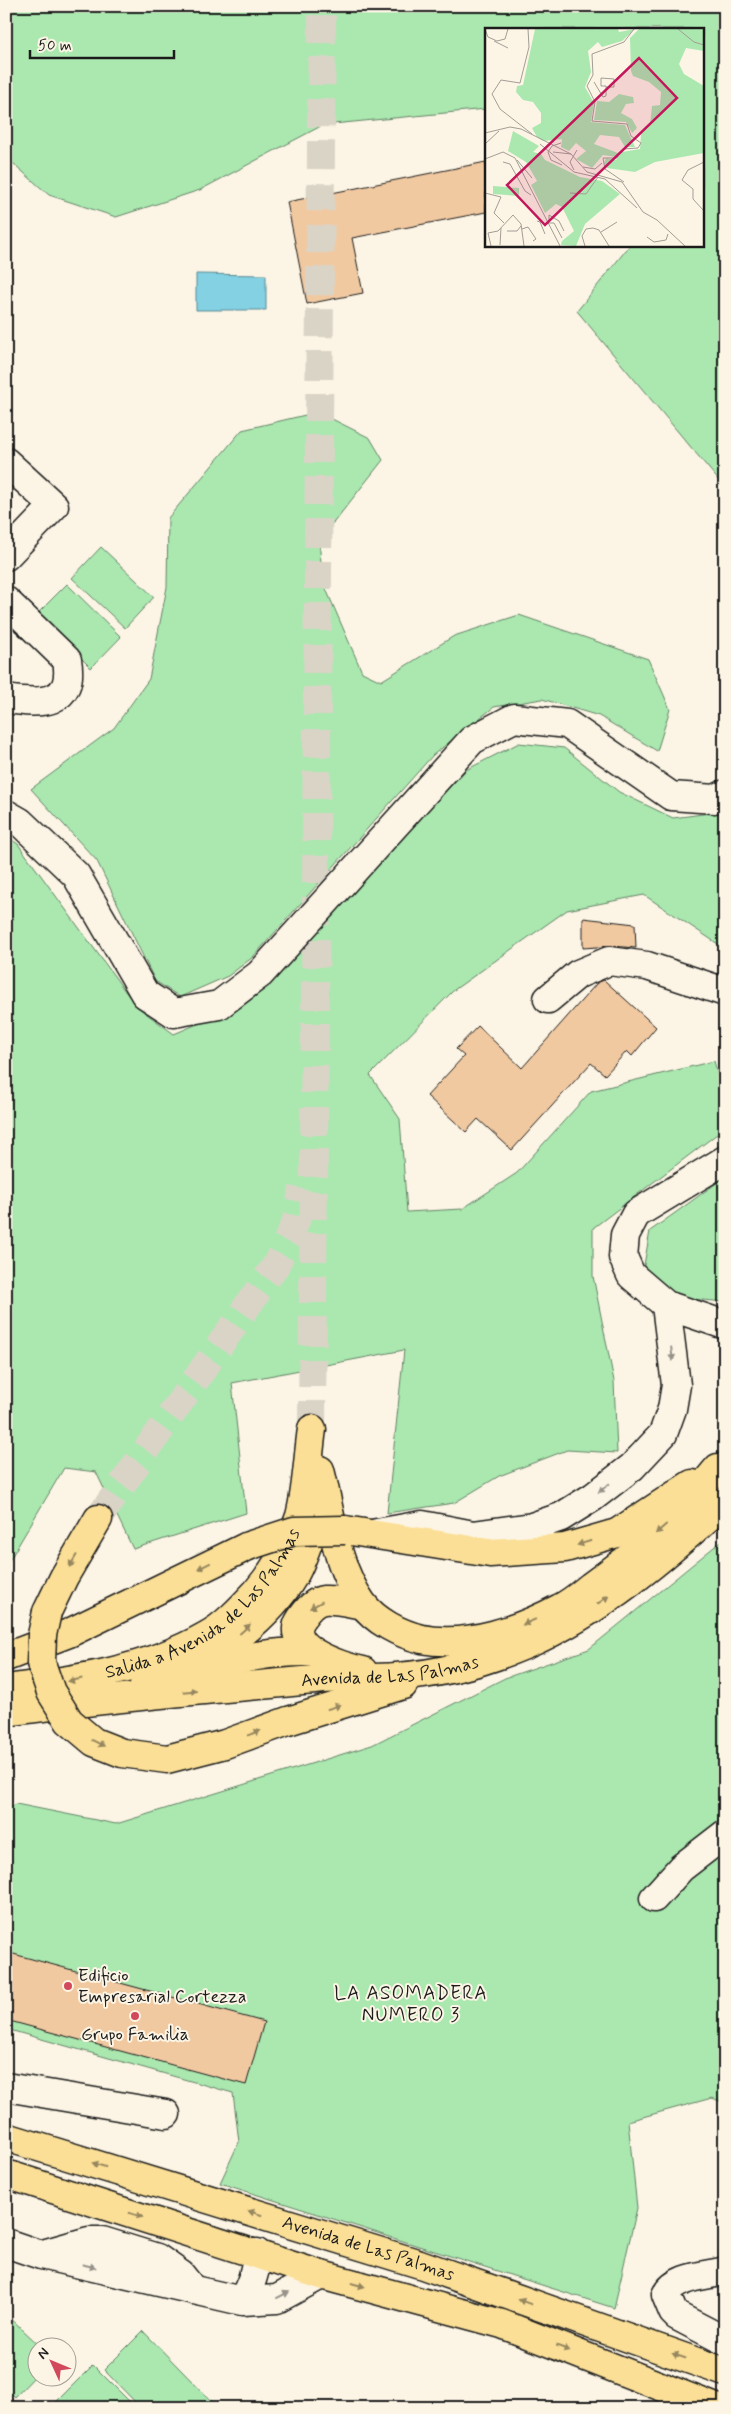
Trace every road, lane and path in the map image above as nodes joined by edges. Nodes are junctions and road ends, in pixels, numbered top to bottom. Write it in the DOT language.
graph roads {
  1 [pos="6,462"];
  2 [pos="6,556"];
  3 [pos="6,601"];
  4 [pos="6,699"];
  5 [pos="725,794"];
  6 [pos="6,814"];
  7 [pos="724,992"];
  8 [pos="548,999"];
  9 [pos="725,1160"];
  10 [pos="666,1305"];
  11 [pos="725,1325"];
  12 [pos="721,1465"];
  13 [pos="320,1470"];
  14 [pos="725,1502"];
  15 [pos="98,1520"];
  16 [pos="371,1534"];
  17 [pos="363,1605"];
  18 [pos="312,1652"];
  19 [pos="6,1657"];
  20 [pos="441,1671"];
  21 [pos="176,1675"];
  22 [pos="396,1677"];
  23 [pos="6,1689"];
  24 [pos="90,1701"];
  25 [pos="6,1712"];
  26 [pos="725,1834"];
  27 [pos="654,1898"];
  28 [pos="6,2087"];
  29 [pos="166,2114"];
  30 [pos="6,2137"];
  31 [pos="6,2174"];
  32 [pos="6,2243"];
  33 [pos="257,2253"];
  34 [pos="725,2271"];
  35 [pos="321,2275"];
  36 [pos="242,2301"];
  37 [pos="725,2341"];
  38 [pos="725,2372"];
  39 [pos="716,2408"];
  1 -- 2 [label="lane"];
  3 -- 4 [label="lane"];
  5 -- 6 [label="lane"];
  7 -- 8 [label="lane"];
  9 -- 10 [label="lane"];
  10 -- 11 [label="lane"];
  10 -- 16 [label="lane, one-way"];
  12 -- 16 [label="main road, one-way"];
  12 -- 17 [label="main road, one-way"];
  13 -- 17 [label="main road"];
  21 -- 13 [label="main road, one-way"];
  13 -- 23 [label="main road, Salida a Avenida de Las Palmas, one-way"];
  20 -- 14 [label="main road, Avenida de Las Palmas, one-way"];
  15 -- 20 [label="main road, one-way, bridge"];
  16 -- 19 [label="main road, one-way, bridge"];
  17 -- 18 [label="main road, one-way"];
  18 -- 21 [label="main road"];
  18 -- 22 [label="main road"];
  20 -- 22 [label="main road, Avenida de Las Palmas"];
  21 -- 24 [label="main road"];
  24 -- 22 [label="main road, Avenida de Las Palmas, one-way"];
  24 -- 25 [label="main road, Avenida de Las Palmas"];
  26 -- 27 [label="lane"];
  28 -- 29 [label="lane"];
  38 -- 30 [label="main road, Avenida de Las Palmas, one-way"];
  31 -- 33 [label="main road, Avenida de Las Palmas, one-way"];
  32 -- 36 [label="lane"];
  33 -- 35 [label="main road, Avenida de Las Palmas"];
  33 -- 36 [label="lane"];
  34 -- 37 [label="lane"];
  36 -- 35 [label="lane, one-way"];
  35 -- 39 [label="main road, Avenida de Las Palmas, one-way"];
}
